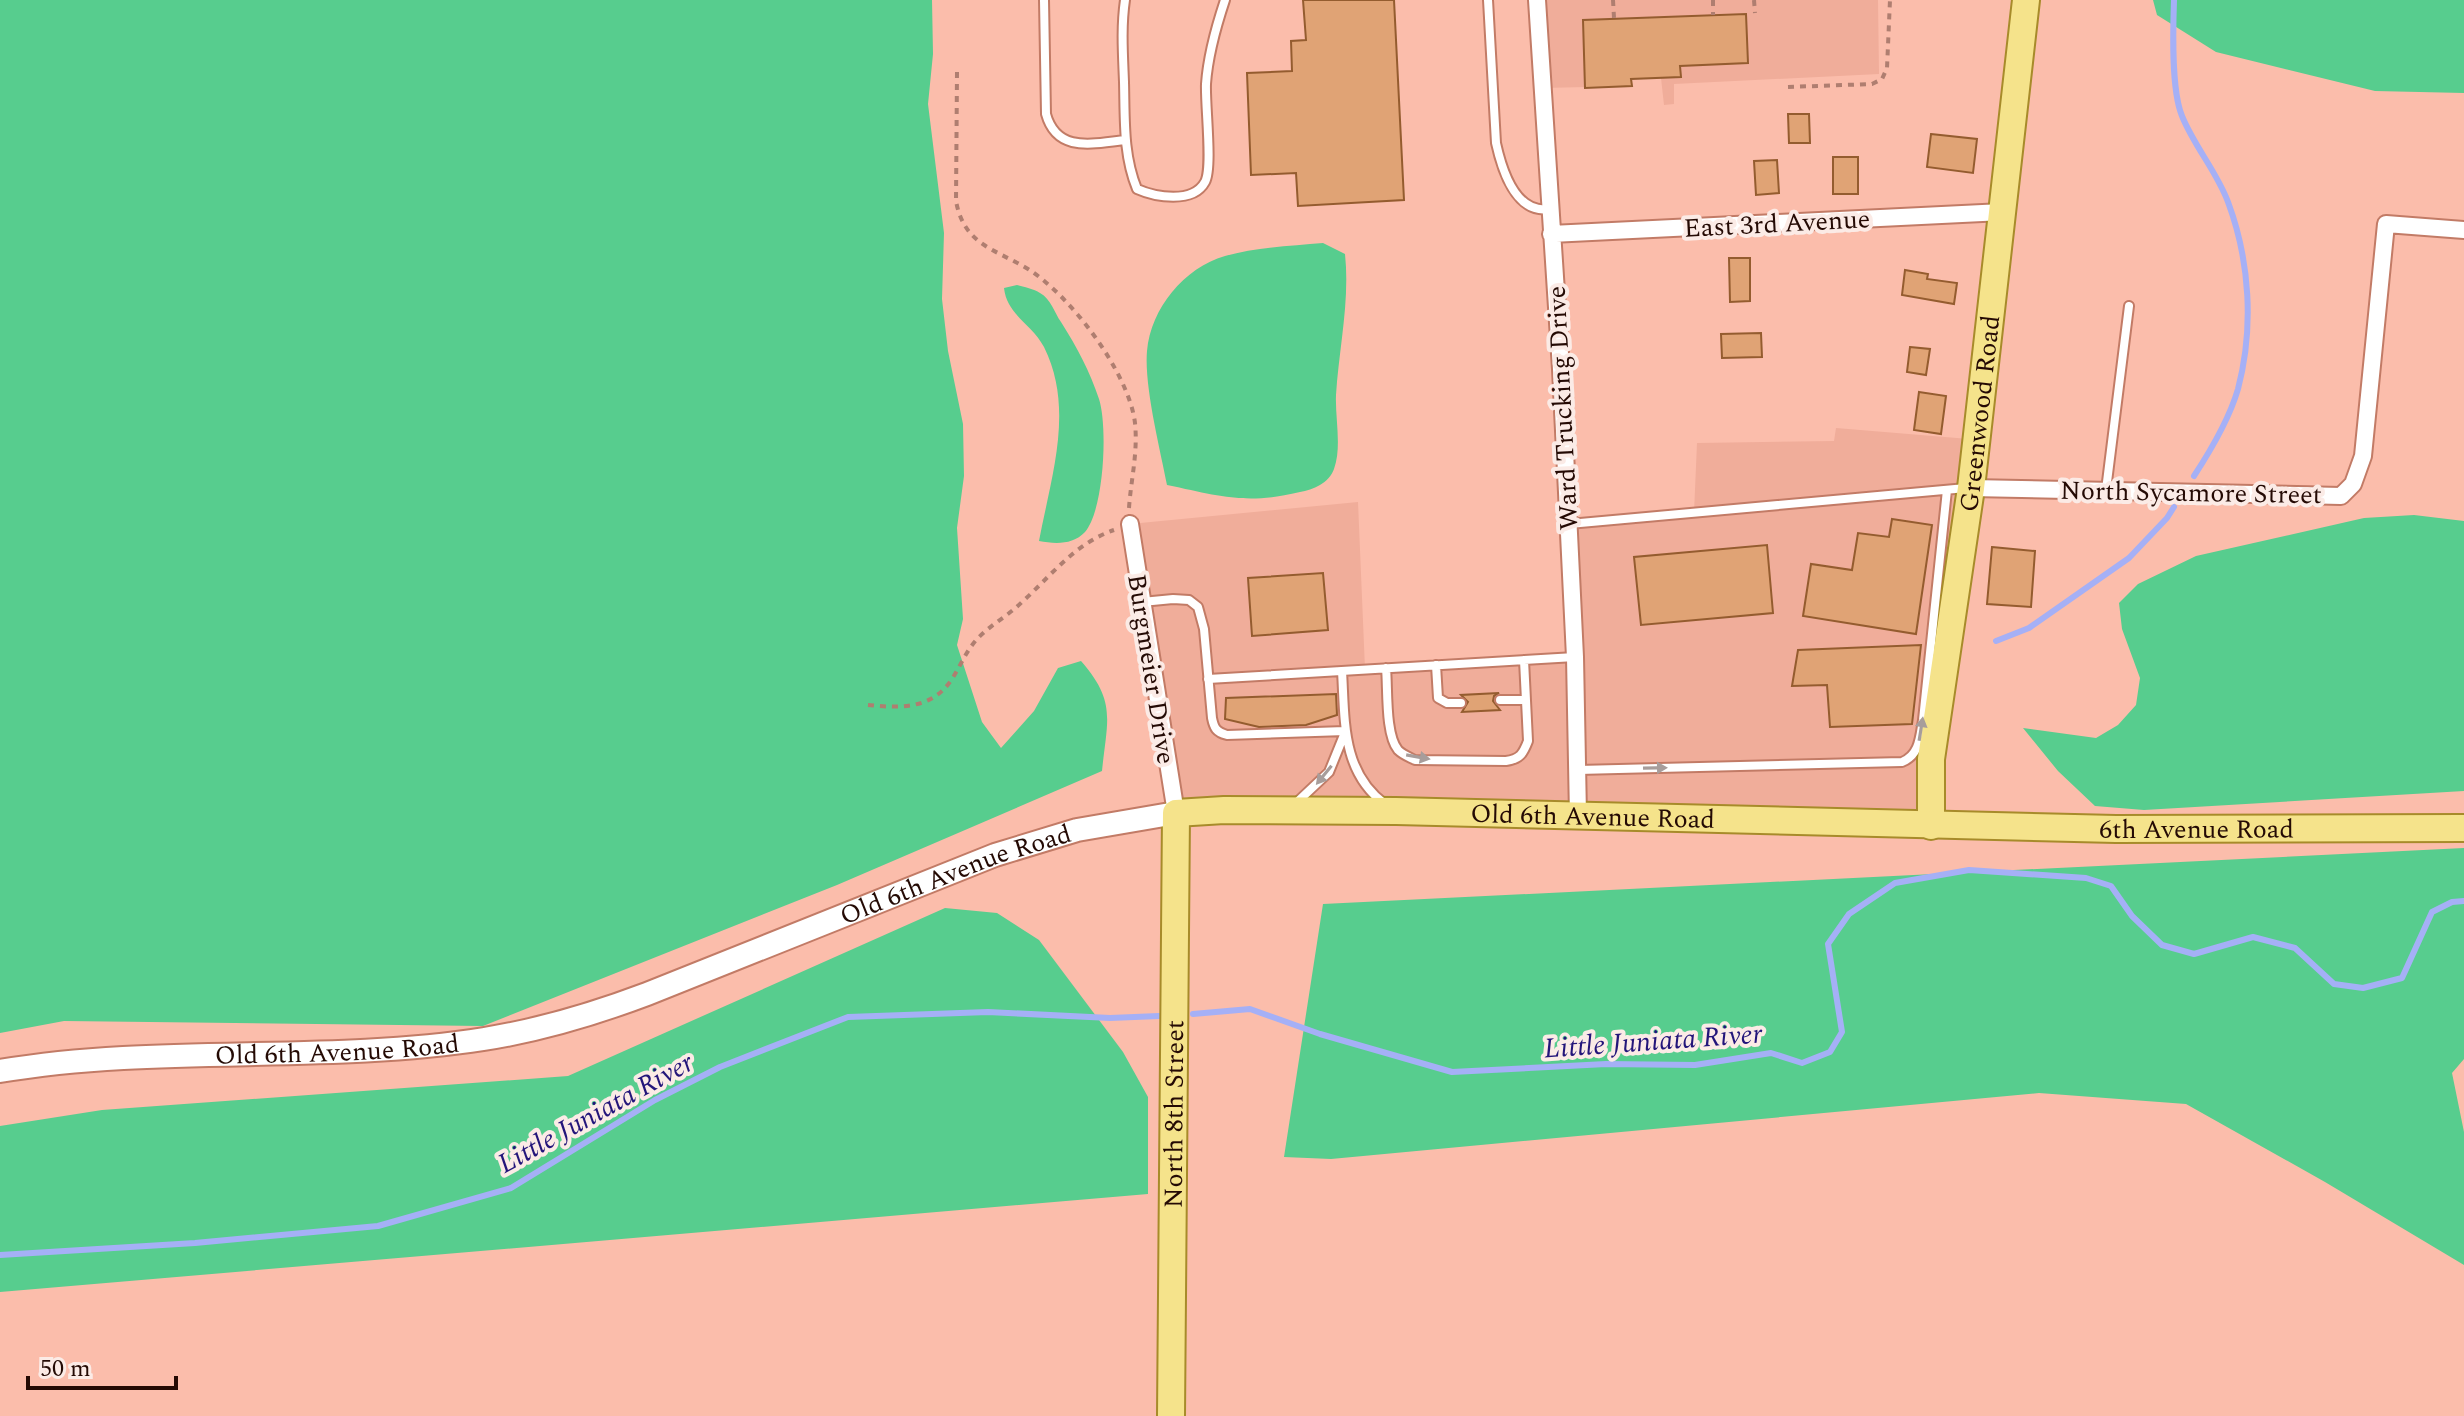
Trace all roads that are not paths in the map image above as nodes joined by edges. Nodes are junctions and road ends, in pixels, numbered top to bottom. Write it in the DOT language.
graph roads {
  1 [pos="1044,0"];
  2 [pos="1125,0"];
  3 [pos="1225,0"];
  4 [pos="1488,0"];
  5 [pos="1537,0"];
  6 [pos="2026,0"];
  7 [pos="1126,140"];
  8 [pos="1549,209"];
  9 [pos="2003,212"];
  10 [pos="2464,230"];
  11 [pos="1551,234"];
  12 [pos="2129,306"];
  13 [pos="1959,489"];
  14 [pos="2106,490"];
  15 [pos="1130,524"];
  16 [pos="1569,524"];
  17 [pos="1141,602"];
  18 [pos="1575,657"];
  19 [pos="1524,660"];
  20 [pos="1436,665"];
  21 [pos="1386,668"];
  22 [pos="1342,671"];
  23 [pos="1208,679"];
  24 [pos="1500,700"];
  25 [pos="1526,700"];
  26 [pos="1461,703"];
  27 [pos="1345,731"];
  28 [pos="1577,770"];
  29 [pos="1289,811"];
  30 [pos="1396,811"];
  31 [pos="1176,813"];
  32 [pos="1578,816"];
  33 [pos="1931,826"];
  34 [pos="2464,828"];
  35 [pos="0,1071"];
  36 [pos="1171,1416"];
  1 -- 7 [label="lane"];
  2 -- 7 [label="lane"];
  3 -- 7 [label="lane"];
  4 -- 8 [label="lane"];
  5 -- 8 [label="street, Ward Trucking Drive"];
  6 -- 9 [label="main road, Greenwood Road"];
  8 -- 11 [label="street, Ward Trucking Drive"];
  9 -- 11 [label="street, East 3rd Avenue"];
  9 -- 13 [label="main road, Greenwood Road"];
  10 -- 14 [label="street, North Sycamore Street"];
  11 -- 16 [label="street, Ward Trucking Drive"];
  12 -- 14 [label="lane"];
  13 -- 14 [label="street, North Sycamore Street"];
  13 -- 16 [label="lane"];
  28 -- 13 [label="lane, one-way"];
  13 -- 33 [label="main road, Greenwood Road"];
  15 -- 17 [label="street, Burgmeier Drive"];
  16 -- 18 [label="street, Ward Trucking Drive"];
  17 -- 23 [label="lane"];
  17 -- 31 [label="street, Burgmeier Drive"];
  18 -- 19 [label="lane"];
  18 -- 28 [label="street, Ward Trucking Drive"];
  19 -- 20 [label="lane"];
  19 -- 25 [label="lane"];
  20 -- 21 [label="lane"];
  20 -- 26 [label="lane"];
  21 -- 22 [label="lane"];
  21 -- 25 [label="lane, one-way"];
  22 -- 23 [label="lane"];
  22 -- 27 [label="lane"];
  23 -- 27 [label="lane"];
  24 -- 25 [label="lane"];
  27 -- 29 [label="lane, one-way"];
  27 -- 30 [label="lane"];
  28 -- 32 [label="street, Ward Trucking Drive"];
  29 -- 30 [label="main road, Old 6th Avenue Road"];
  29 -- 31 [label="main road, Old 6th Avenue Road"];
  30 -- 32 [label="main road, Old 6th Avenue Road"];
  31 -- 35 [label="main road, Old 6th Avenue Road"];
  31 -- 36 [label="main road, North 8th Street"];
  32 -- 33 [label="main road, Old 6th Avenue Road"];
  33 -- 34 [label="main road, 6th Avenue Road"];
}
